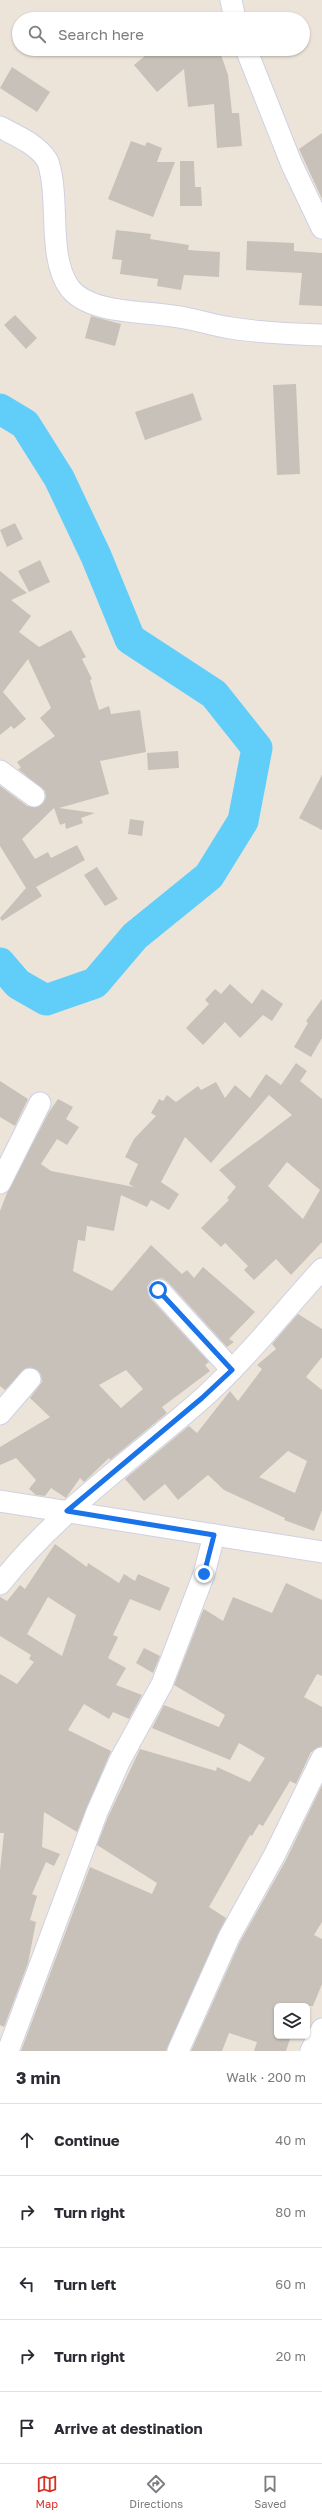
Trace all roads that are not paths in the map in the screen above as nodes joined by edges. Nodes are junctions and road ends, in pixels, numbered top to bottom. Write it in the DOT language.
graph roads {
  1 [pos="231,0"];
  2 [pos="234,12"];
  3 [pos="249,56"];
  4 [pos="0,127"];
  5 [pos="322,228"];
  6 [pos="322,334"];
  7 [pos="0,771"];
  8 [pos="34,796"];
  9 [pos="40,1103"];
  10 [pos="0,1183"];
  11 [pos="322,1269"];
  12 [pos="158,1290"];
  13 [pos="232,1370"];
  14 [pos="30,1379"];
  15 [pos="0,1414"];
  16 [pos="0,1501"];
  17 [pos="67,1511"];
  18 [pos="214,1535"];
  19 [pos="322,1552"];
  20 [pos="0,1584"];
  21 [pos="322,1758"];
  22 [pos="322,2029"];
  23 [pos="8,2051"];
  24 [pos="178,2051"];
  25 [pos="311,2051"];
  1 -- 2 [label="street"];
  3 -- 5 [label="street"];
  4 -- 6 [label="street"];
  7 -- 8 [label="street"];
  9 -- 10 [label="street"];
  11 -- 13 [label="street"];
  12 -- 13 [label="street"];
  13 -- 17 [label="street"];
  14 -- 15 [label="street"];
  16 -- 17 [label="street"];
  17 -- 18 [label="street"];
  17 -- 20 [label="street"];
  18 -- 19 [label="street"];
  18 -- 23 [label="street"];
  21 -- 24 [label="street"];
  22 -- 25 [label="street"];
}
